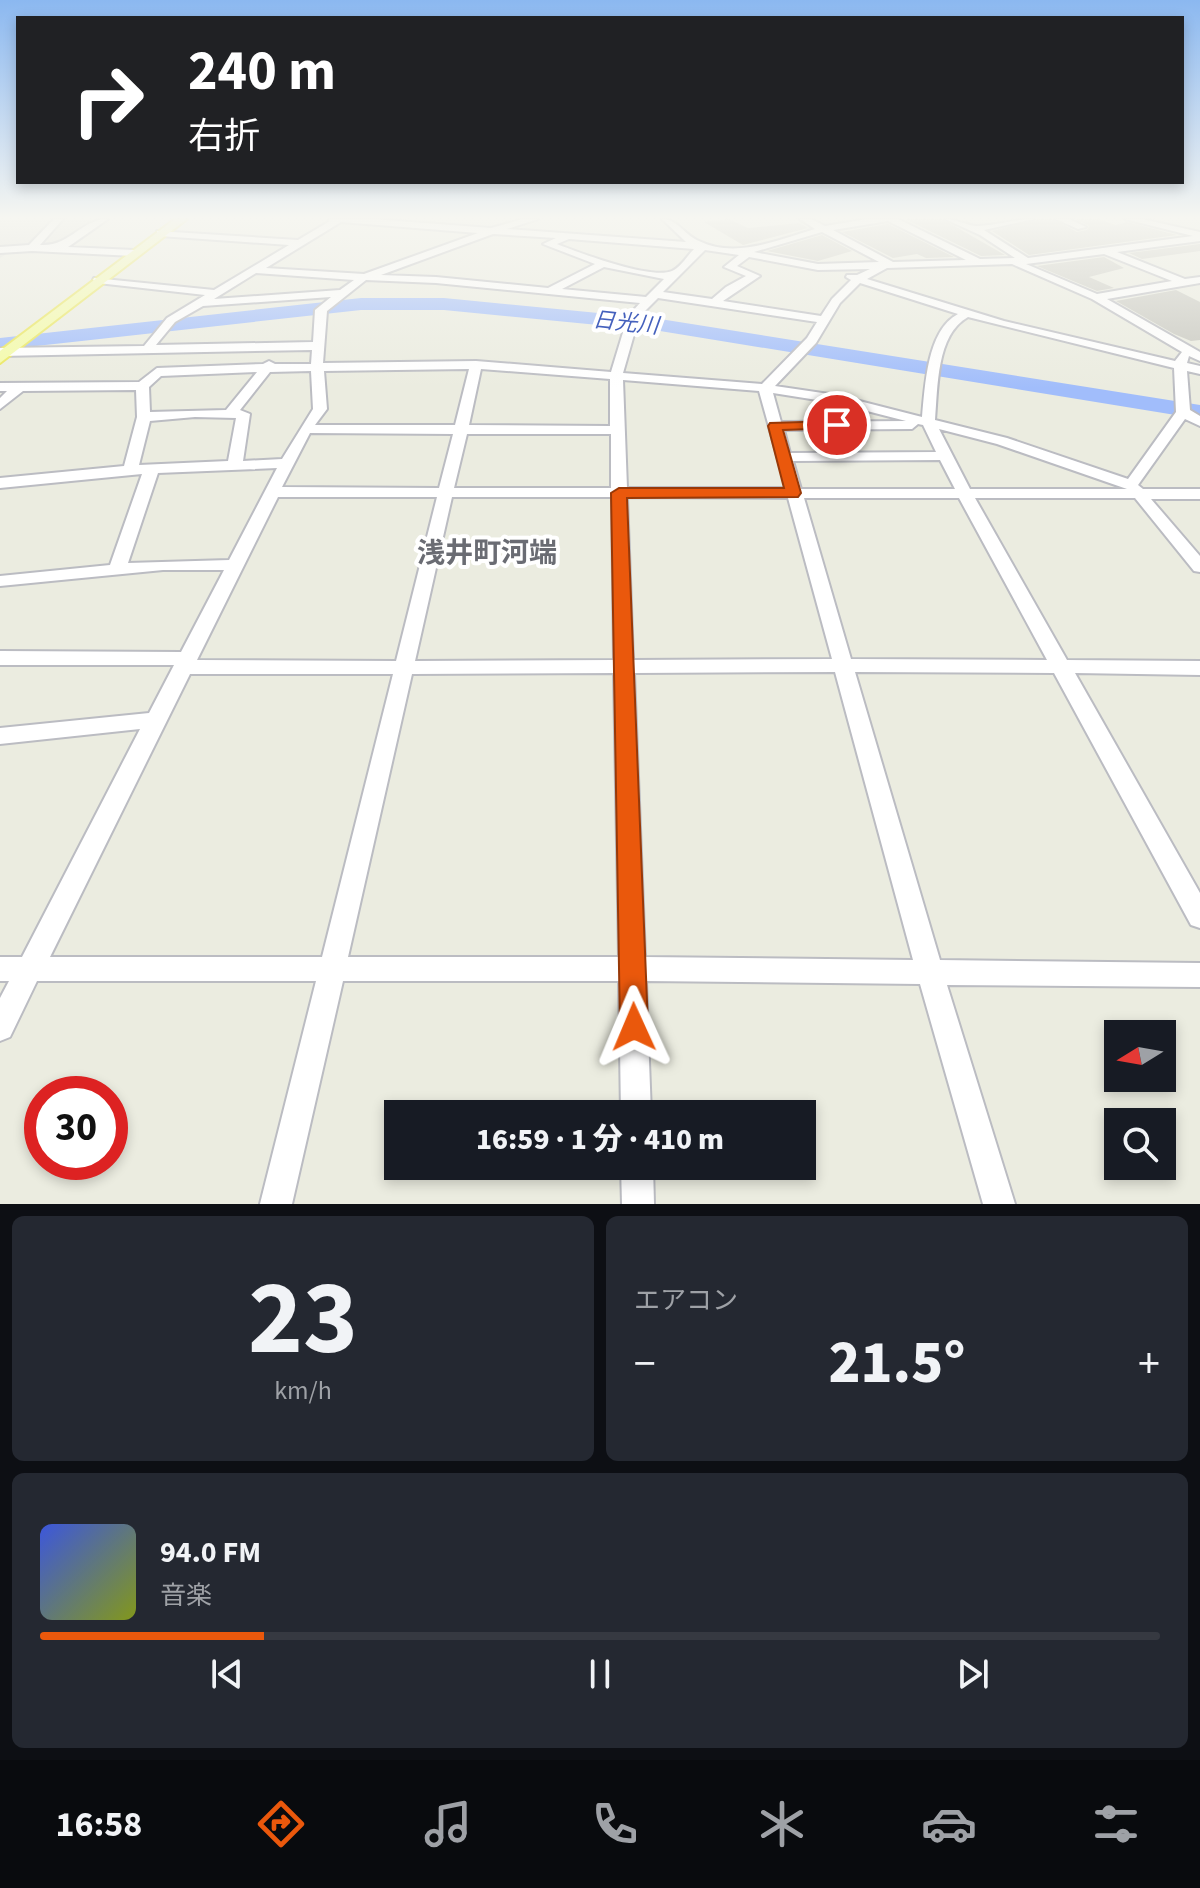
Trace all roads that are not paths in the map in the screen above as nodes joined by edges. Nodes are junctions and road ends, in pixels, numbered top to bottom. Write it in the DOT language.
graph roads {
  1 [pos="104,275"];
  2 [pos="245,275"];
  3 [pos="325,275"];
  4 [pos="371,275"];
  5 [pos="578,275"];
  6 [pos="645,275"];
  7 [pos="665,275"];
  8 [pos="673,275"];
  9 [pos="753,275"];
  10 [pos="845,275"];
  11 [pos="867,275"];
  12 [pos="1050,275"];
  13 [pos="1168,275"];
  14 [pos="363,278"];
  15 [pos="858,279"];
  16 [pos="98,280"];
  17 [pos="1200,280"];
  18 [pos="1185,282"];
  19 [pos="1200,289"];
  20 [pos="548,292"];
  21 [pos="215,293"];
  22 [pos="345,293"];
  23 [pos="1096,297"];
  24 [pos="652,298"];
  25 [pos="714,303"];
  26 [pos="198,304"];
  27 [pos="966,314"];
  28 [pos="824,320"];
  29 [pos="1200,343"];
  30 [pos="318,346"];
  31 [pos="1186,347"];
  32 [pos="148,348"];
  33 [pos="10,349"];
  34 [pos="1200,357"];
  35 [pos="269,365"];
  36 [pos="317,365"];
  37 [pos="476,365"];
  38 [pos="1180,365"];
  39 [pos="1200,370"];
  40 [pos="616,375"];
  41 [pos="20,386"];
  42 [pos="142,386"];
  43 [pos="0,387"];
  44 [pos="765,388"];
  45 [pos="0,405"];
  46 [pos="1183,409"];
  47 [pos="230,414"];
  48 [pos="144,417"];
  49 [pos="1200,422"];
  50 [pos="929,423"];
  51 [pos="775,426"];
  52 [pos="305,429"];
  53 [pos="461,429"];
  54 [pos="616,430"];
  55 [pos="947,456"];
  56 [pos="783,457"];
  57 [pos="235,463"];
  58 [pos="287,463"];
  59 [pos="152,468"];
  60 [pos="130,470"];
  61 [pos="0,483"];
  62 [pos="1136,489"];
  63 [pos="274,492"];
  64 [pos="446,493"];
  65 [pos="619,493"];
  66 [pos="793,493"];
  67 [pos="965,494"];
  68 [pos="1200,494"];
  69 [pos="235,565"];
  70 [pos="1200,567"];
  71 [pos="117,569"];
  72 [pos="0,581"];
  73 [pos="0,658"];
  74 [pos="187,663"];
  75 [pos="1063,666"];
  76 [pos="843,667"];
  77 [pos="405,668"];
  78 [pos="623,668"];
  79 [pos="1200,668"];
  80 [pos="159,720"];
  81 [pos="0,736"];
  82 [pos="1200,917"];
  83 [pos="333,968"];
  84 [pos="0,969"];
  85 [pos="29,969"];
  86 [pos="633,969"];
  87 [pos="930,972"];
  88 [pos="1200,975"];
  89 [pos="0,1027"];
  90 [pos="636,1100"];
  91 [pos="637,1180"];
  92 [pos="276,1204"];
  93 [pos="638,1204"];
  94 [pos="999,1204"];
  1 -- 16 [label="main road"];
  2 -- 21 [label="street"];
  3 -- 14 [label="street"];
  4 -- 14 [label="street"];
  5 -- 20 [label="street"];
  6 -- 7 [label="street"];
  8 -- 24 [label="street"];
  9 -- 25 [label="street"];
  10 -- 15 [label="street"];
  11 -- 15 [label="street"];
  12 -- 23 [label="street"];
  13 -- 18 [label="street"];
  14 -- 20 [label="street"];
  14 -- 22 [label="street"];
  15 -- 27 [label="street"];
  15 -- 28 [label="street"];
  16 -- 21 [label="street"];
  16 -- 33 [label="main road"];
  17 -- 18 [label="street"];
  18 -- 19 [label="street"];
  18 -- 23 [label="street"];
  20 -- 24 [label="street"];
  21 -- 26 [label="street"];
  22 -- 26 [label="street"];
  22 -- 30 [label="street"];
  23 -- 31 [label="street"];
  24 -- 25 [label="street"];
  24 -- 40 [label="street"];
  25 -- 28 [label="street"];
  26 -- 32 [label="street"];
  27 -- 38 [label="street"];
  27 -- 50 [label="street"];
  28 -- 44 [label="street"];
  29 -- 31 [label="street"];
  30 -- 32 [label="street"];
  30 -- 36 [label="street"];
  31 -- 34 [label="street"];
  31 -- 38 [label="street"];
  32 -- 33 [label="street"];
  35 -- 36 [label="street"];
  35 -- 42 [label="street"];
  35 -- 47 [label="street"];
  36 -- 37 [label="street"];
  36 -- 52 [label="street"];
  37 -- 40 [label="street"];
  37 -- 53 [label="street"];
  38 -- 39 [label="street"];
  38 -- 46 [label="street"];
  40 -- 44 [label="street"];
  40 -- 54 [label="street"];
  41 -- 42 [label="street"];
  41 -- 43 [label="street"];
  41 -- 45 [label="street"];
  42 -- 48 [label="street"];
  44 -- 50 [label="street"];
  44 -- 51 [label="street"];
  46 -- 49 [label="street"];
  46 -- 62 [label="street"];
  47 -- 48 [label="street"];
  47 -- 57 [label="street"];
  48 -- 60 [label="street"];
  50 -- 51 [label="street"];
  50 -- 55 [label="street"];
  50 -- 62 [label="street"];
  51 -- 56 [label="street"];
  52 -- 53 [label="street"];
  52 -- 58 [label="street"];
  53 -- 54 [label="street"];
  53 -- 64 [label="street"];
  54 -- 65 [label="street"];
  55 -- 56 [label="street"];
  55 -- 67 [label="street"];
  56 -- 66 [label="street"];
  57 -- 58 [label="street"];
  57 -- 59 [label="street"];
  58 -- 63 [label="street"];
  59 -- 60 [label="street"];
  59 -- 71 [label="street"];
  60 -- 61 [label="street"];
  62 -- 67 [label="street"];
  62 -- 68 [label="street"];
  62 -- 70 [label="street"];
  63 -- 64 [label="street"];
  63 -- 69 [label="street"];
  64 -- 65 [label="street"];
  64 -- 77 [label="street"];
  65 -- 66 [label="street"];
  65 -- 78 [label="street"];
  66 -- 67 [label="street"];
  66 -- 76 [label="street"];
  67 -- 75 [label="street"];
  69 -- 71 [label="street"];
  69 -- 74 [label="street"];
  71 -- 72 [label="street"];
  73 -- 74 [label="street"];
  74 -- 77 [label="street"];
  74 -- 80 [label="street"];
  75 -- 76 [label="street"];
  75 -- 79 [label="street"];
  75 -- 82 [label="street"];
  76 -- 78 [label="street"];
  76 -- 87 [label="street"];
  77 -- 78 [label="street"];
  77 -- 83 [label="street"];
  78 -- 86 [label="street"];
  80 -- 81 [label="street"];
  80 -- 85 [label="street"];
  83 -- 85 [label="street"];
  83 -- 86 [label="street"];
  83 -- 92 [label="street"];
  84 -- 85 [label="street"];
  85 -- 89 [label="street"];
  86 -- 87 [label="street"];
  86 -- 90 [label="street"];
  87 -- 88 [label="street"];
  87 -- 94 [label="street"];
  91 -- 93 [label="street"];
}
